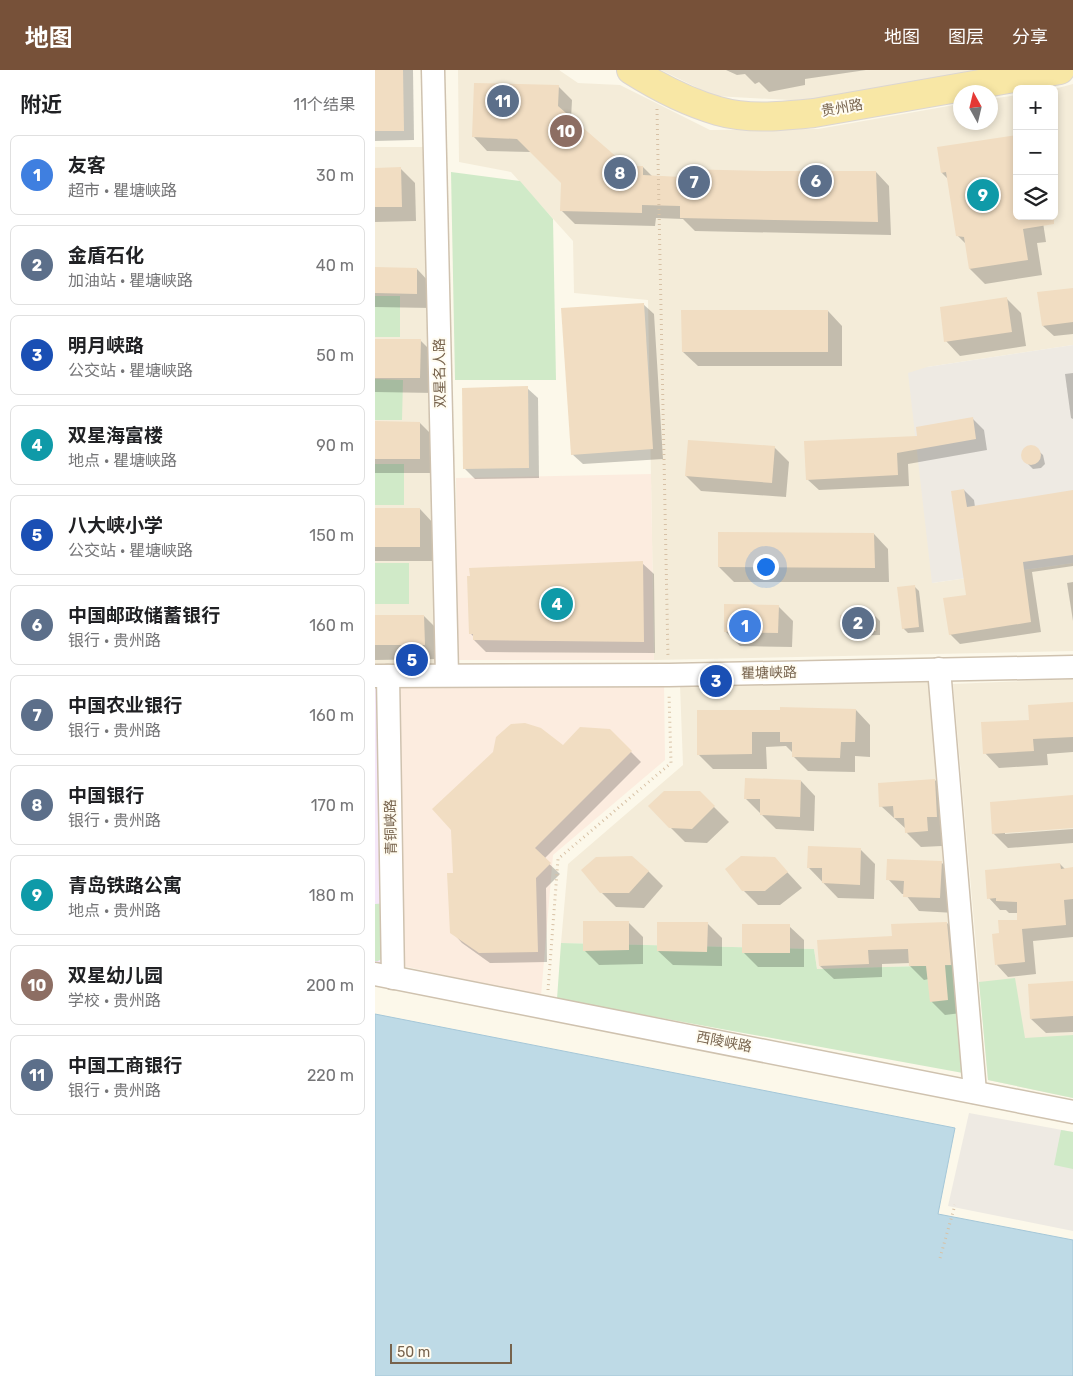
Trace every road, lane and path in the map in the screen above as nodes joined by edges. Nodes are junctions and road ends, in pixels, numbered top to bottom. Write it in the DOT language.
graph roads {
  1 [pos="433,70"];
  2 [pos="631,70"];
  3 [pos="1060,70"];
  4 [pos="656,86"];
  5 [pos="1073,666"];
  6 [pos="939,669"];
  7 [pos="669,675"];
  8 [pos="381,676"];
  9 [pos="447,676"];
  10 [pos="384,976"];
  11 [pos="547,1007"];
  12 [pos="975,1092"];
  13 [pos="1073,1112"];
  14 [pos="955,1205"];
  15 [pos="940,1258"];
  1 -- 9 [label="street, 双星名人路"];
  2 -- 4 [label="main road, 贵州路"];
  3 -- 4 [label="main road, 贵州路"];
  4 -- 7 [label="path"];
  5 -- 6 [label="street, 瞿塘峡路"];
  6 -- 7 [label="street, 瞿塘峡路"];
  6 -- 12 [label="street"];
  7 -- 9 [label="street, 瞿塘峡路"];
  7 -- 11 [label="path"];
  8 -- 9 [label="street, 瞿塘峡路"];
  8 -- 10 [label="street, 青铜峡路"];
  10 -- 11 [label="street, 西陵峡路"];
  11 -- 12 [label="street, 西陵峡路"];
  12 -- 13 [label="street, 西陵峡路"];
  14 -- 15 [label="path"];
}
